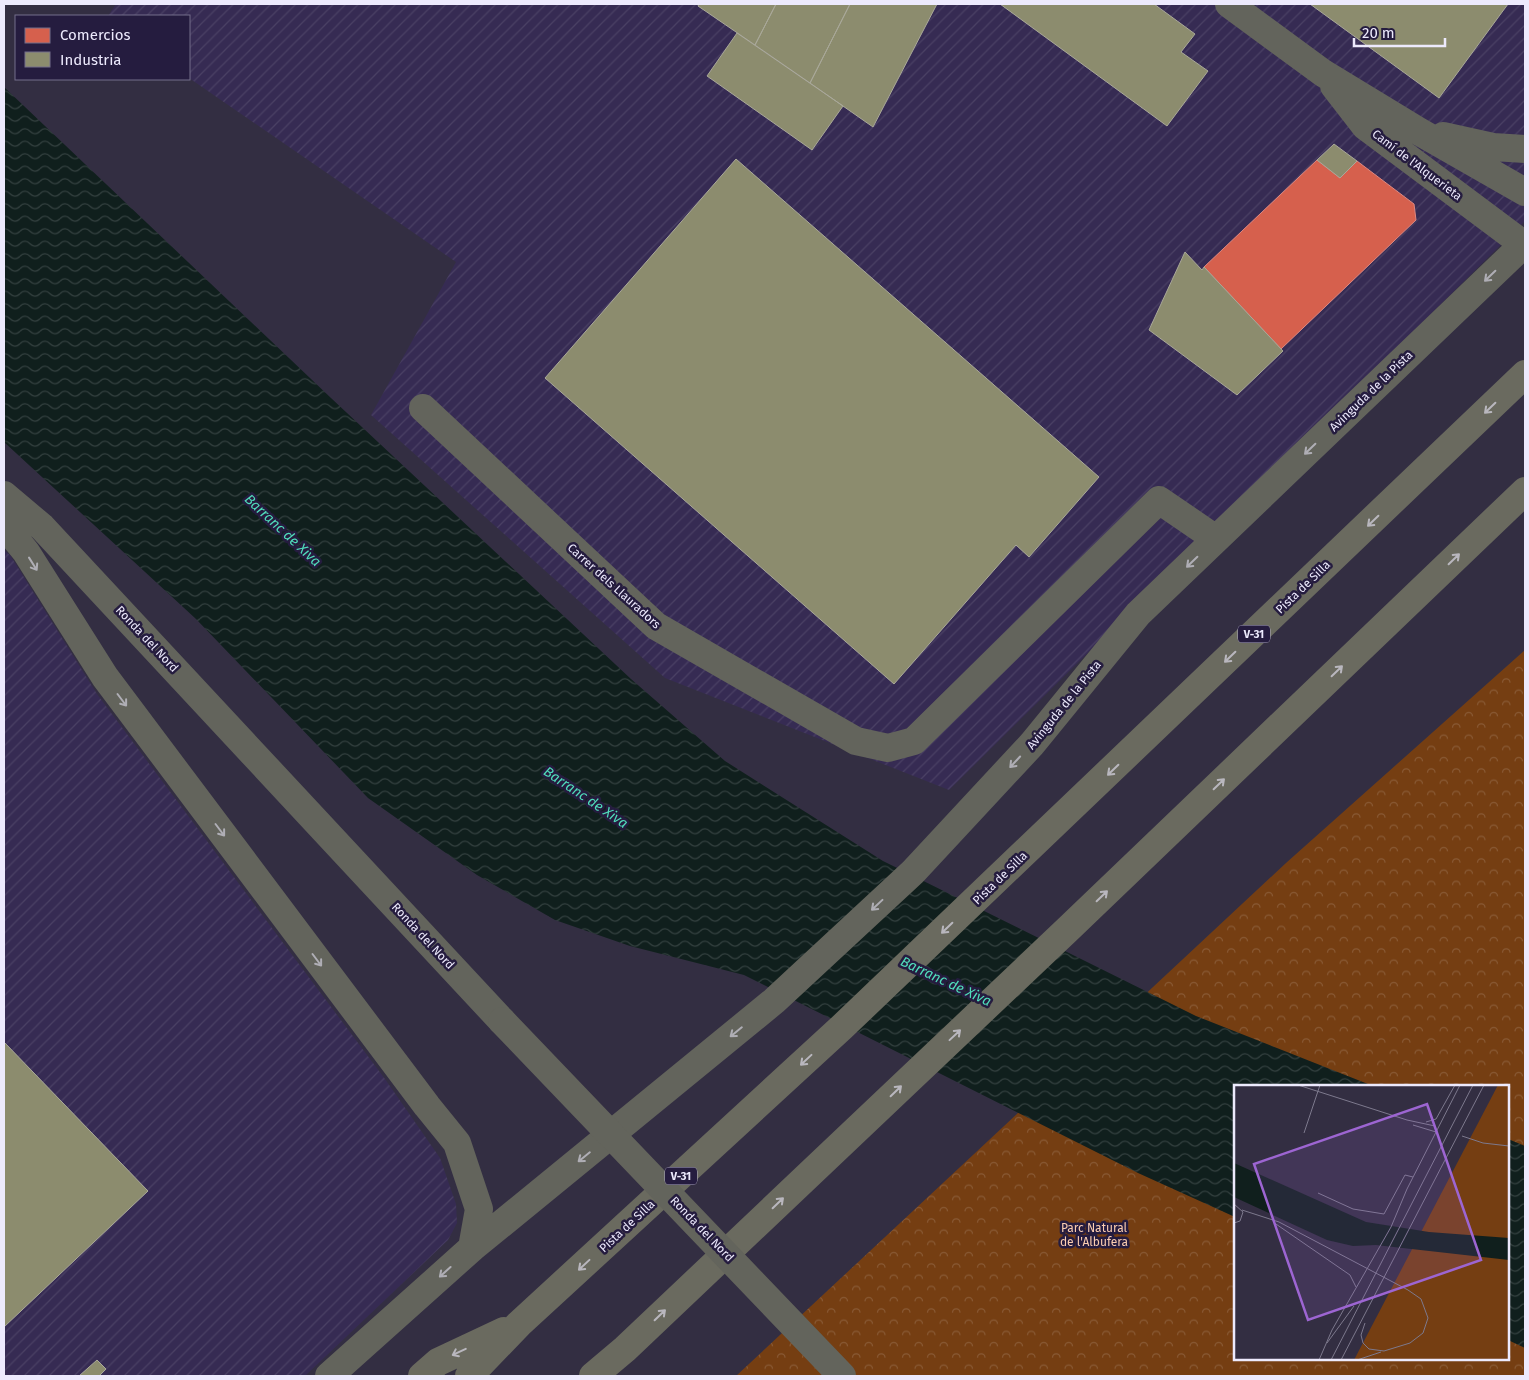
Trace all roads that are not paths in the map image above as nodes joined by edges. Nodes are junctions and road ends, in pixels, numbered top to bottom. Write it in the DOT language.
graph roads {
  1 [pos="1229,4"];
  2 [pos="1324,73"];
  3 [pos="1420,132"];
  4 [pos="1525,149"];
  5 [pos="1525,192"];
  6 [pos="1524,244"];
  7 [pos="1525,374"];
  8 [pos="423,408"];
  9 [pos="1525,491"];
  10 [pos="4,495"];
  11 [pos="4,525"];
  12 [pos="1216,539"];
  13 [pos="472,1248"];
  14 [pos="519,1324"];
  15 [pos="625,1349"];
  16 [pos="329,1376"];
  17 [pos="422,1376"];
  18 [pos="469,1376"];
  19 [pos="593,1376"];
  20 [pos="604,1376"];
  21 [pos="842,1376"];
  1 -- 2 [label="street, Camí de l'Alquerieta"];
  2 -- 3 [label="street, Camí de l'Alquerieta"];
  2 -- 6 [label="street, Camí de l'Alquerieta"];
  3 -- 4 [label="street"];
  3 -- 5 [label="street, Camí de l'Alquerieta"];
  6 -- 12 [label="street, Avinguda de la Pista, one-way"];
  7 -- 14 [label="highway, Pista de Silla / V-31, one-way"];
  8 -- 12 [label="street, Carrer dels Llauradors"];
  15 -- 9 [label="highway, one-way"];
  10 -- 21 [label="street, Ronda del Nord, bridge"];
  11 -- 13 [label="street, one-way"];
  12 -- 13 [label="street, Avinguda de la Pista, one-way"];
  13 -- 16 [label="street, Avinguda de la Pista, one-way"];
  14 -- 17 [label="highway, one-way"];
  14 -- 18 [label="highway, Pista de Silla / V-31"];
  15 -- 19 [label="highway"];
  15 -- 20 [label="highway"];
}
